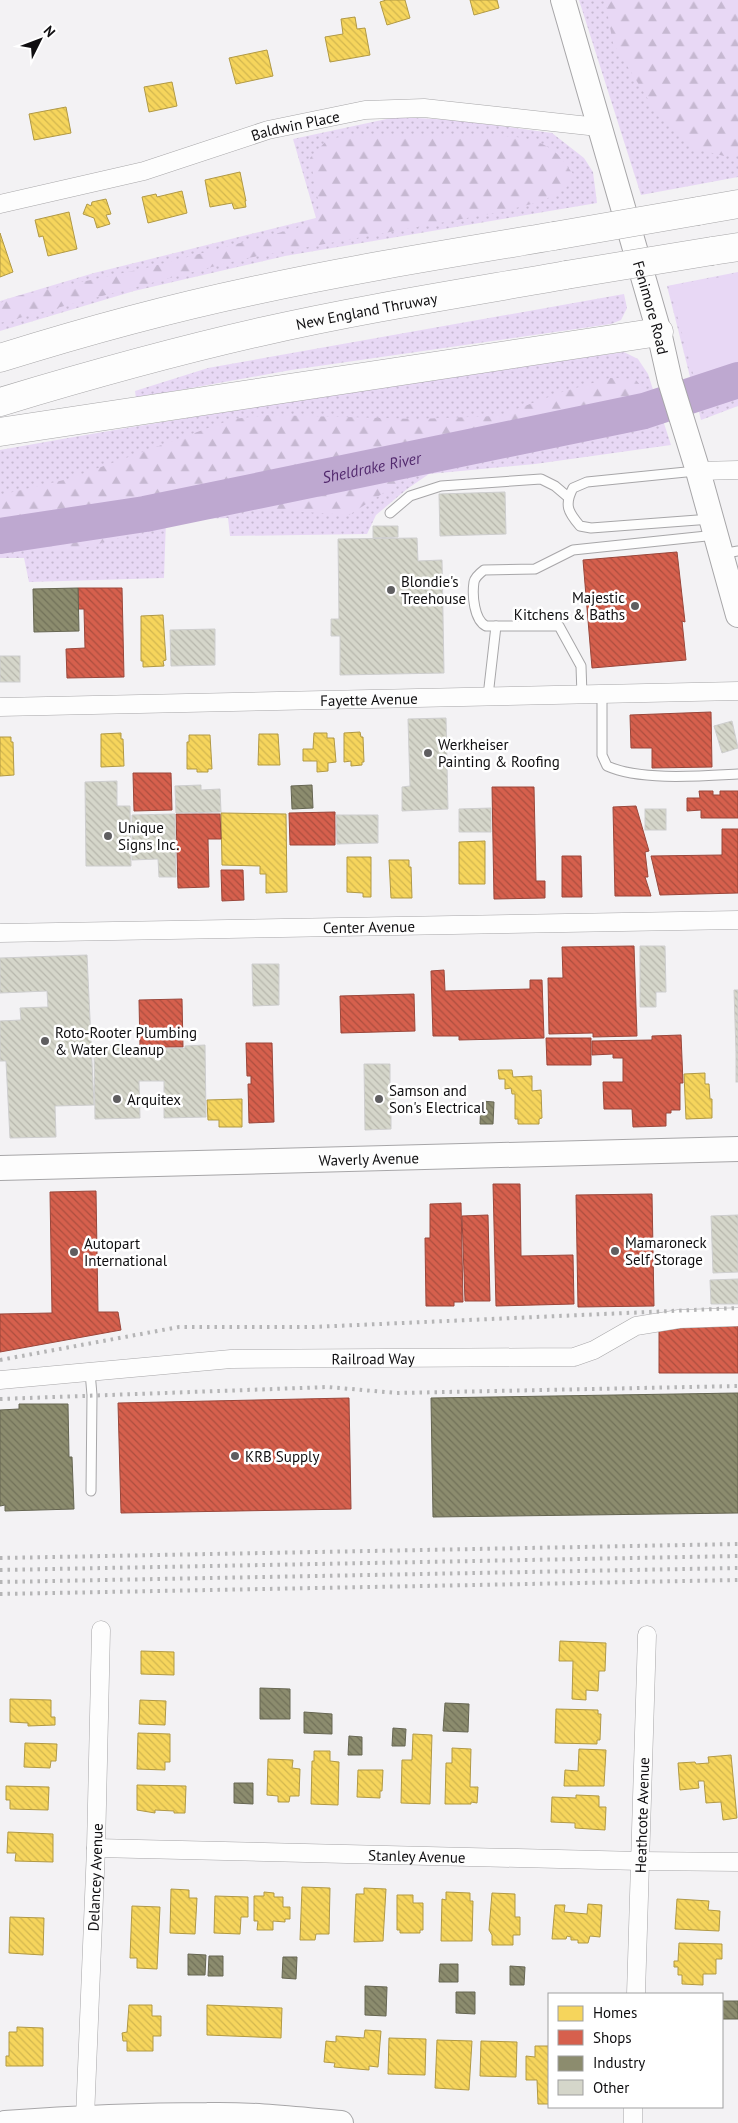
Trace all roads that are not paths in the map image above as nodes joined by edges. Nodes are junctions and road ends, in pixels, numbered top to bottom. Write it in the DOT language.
graph roads {
  1 [pos="563,0"];
  2 [pos="598,127"];
  3 [pos="0,204"];
  4 [pos="738,204"];
  5 [pos="725,249"];
  6 [pos="659,332"];
  7 [pos="0,358"];
  8 [pos="0,402"];
  9 [pos="0,432"];
  10 [pos="738,470"];
  11 [pos="698,471"];
  12 [pos="568,498"];
  13 [pos="390,512"];
  14 [pos="722,540"];
  15 [pos="738,615"];
  16 [pos="496,626"];
  17 [pos="738,691"];
  18 [pos="582,694"];
  19 [pos="602,694"];
  20 [pos="488,696"];
  21 [pos="0,707"];
  22 [pos="738,774"];
  23 [pos="738,920"];
  24 [pos="0,933"];
  25 [pos="738,1149"];
  26 [pos="0,1168"];
  27 [pos="738,1317"];
  28 [pos="90,1372"];
  29 [pos="0,1380"];
  30 [pos="91,1491"];
  31 [pos="101,1630"];
  32 [pos="646,1636"];
  33 [pos="96,1848"];
  34 [pos="640,1862"];
  35 [pos="738,1862"];
  36 [pos="636,1993"];
  37 [pos="633,2108"];
  38 [pos="85,2120"];
  39 [pos="5,2123"];
  40 [pos="341,2123"];
  41 [pos="633,2123"];
  1 -- 2 [label="street, Fenimore Road"];
  2 -- 3 [label="street, Baldwin Place"];
  2 -- 6 [label="street, Fenimore Road"];
  4 -- 7 [label="highway, bridge"];
  5 -- 8 [label="highway, New England Thruway, bridge"];
  6 -- 9 [label="highway"];
  6 -- 11 [label="street, Fenimore Road"];
  10 -- 11 [label="street"];
  11 -- 12 [label="lane"];
  11 -- 14 [label="street, Fenimore Road"];
  12 -- 13 [label="lane"];
  12 -- 14 [label="lane"];
  14 -- 15 [label="street, Fenimore Road"];
  14 -- 16 [label="lane"];
  16 -- 18 [label="lane"];
  16 -- 20 [label="lane"];
  17 -- 19 [label="street, Fayette Avenue"];
  18 -- 19 [label="street, Fayette Avenue"];
  18 -- 20 [label="street, Fayette Avenue"];
  19 -- 22 [label="lane"];
  20 -- 21 [label="street, Fayette Avenue"];
  23 -- 24 [label="street, Center Avenue"];
  25 -- 26 [label="street, Waverly Avenue"];
  27 -- 28 [label="street, Railroad Way"];
  28 -- 29 [label="street, Railroad Way"];
  28 -- 30 [label="lane"];
  31 -- 33 [label="street, Delancey Avenue"];
  32 -- 34 [label="street, Heathcote Avenue"];
  33 -- 34 [label="street, Stanley Avenue"];
  33 -- 38 [label="street, Delancey Avenue"];
  34 -- 35 [label="street, Stanley Avenue"];
  34 -- 36 [label="street, Heathcote Avenue"];
  37 -- 41 [label="street"];
  38 -- 39 [label="street"];
  38 -- 40 [label="street"];
}
